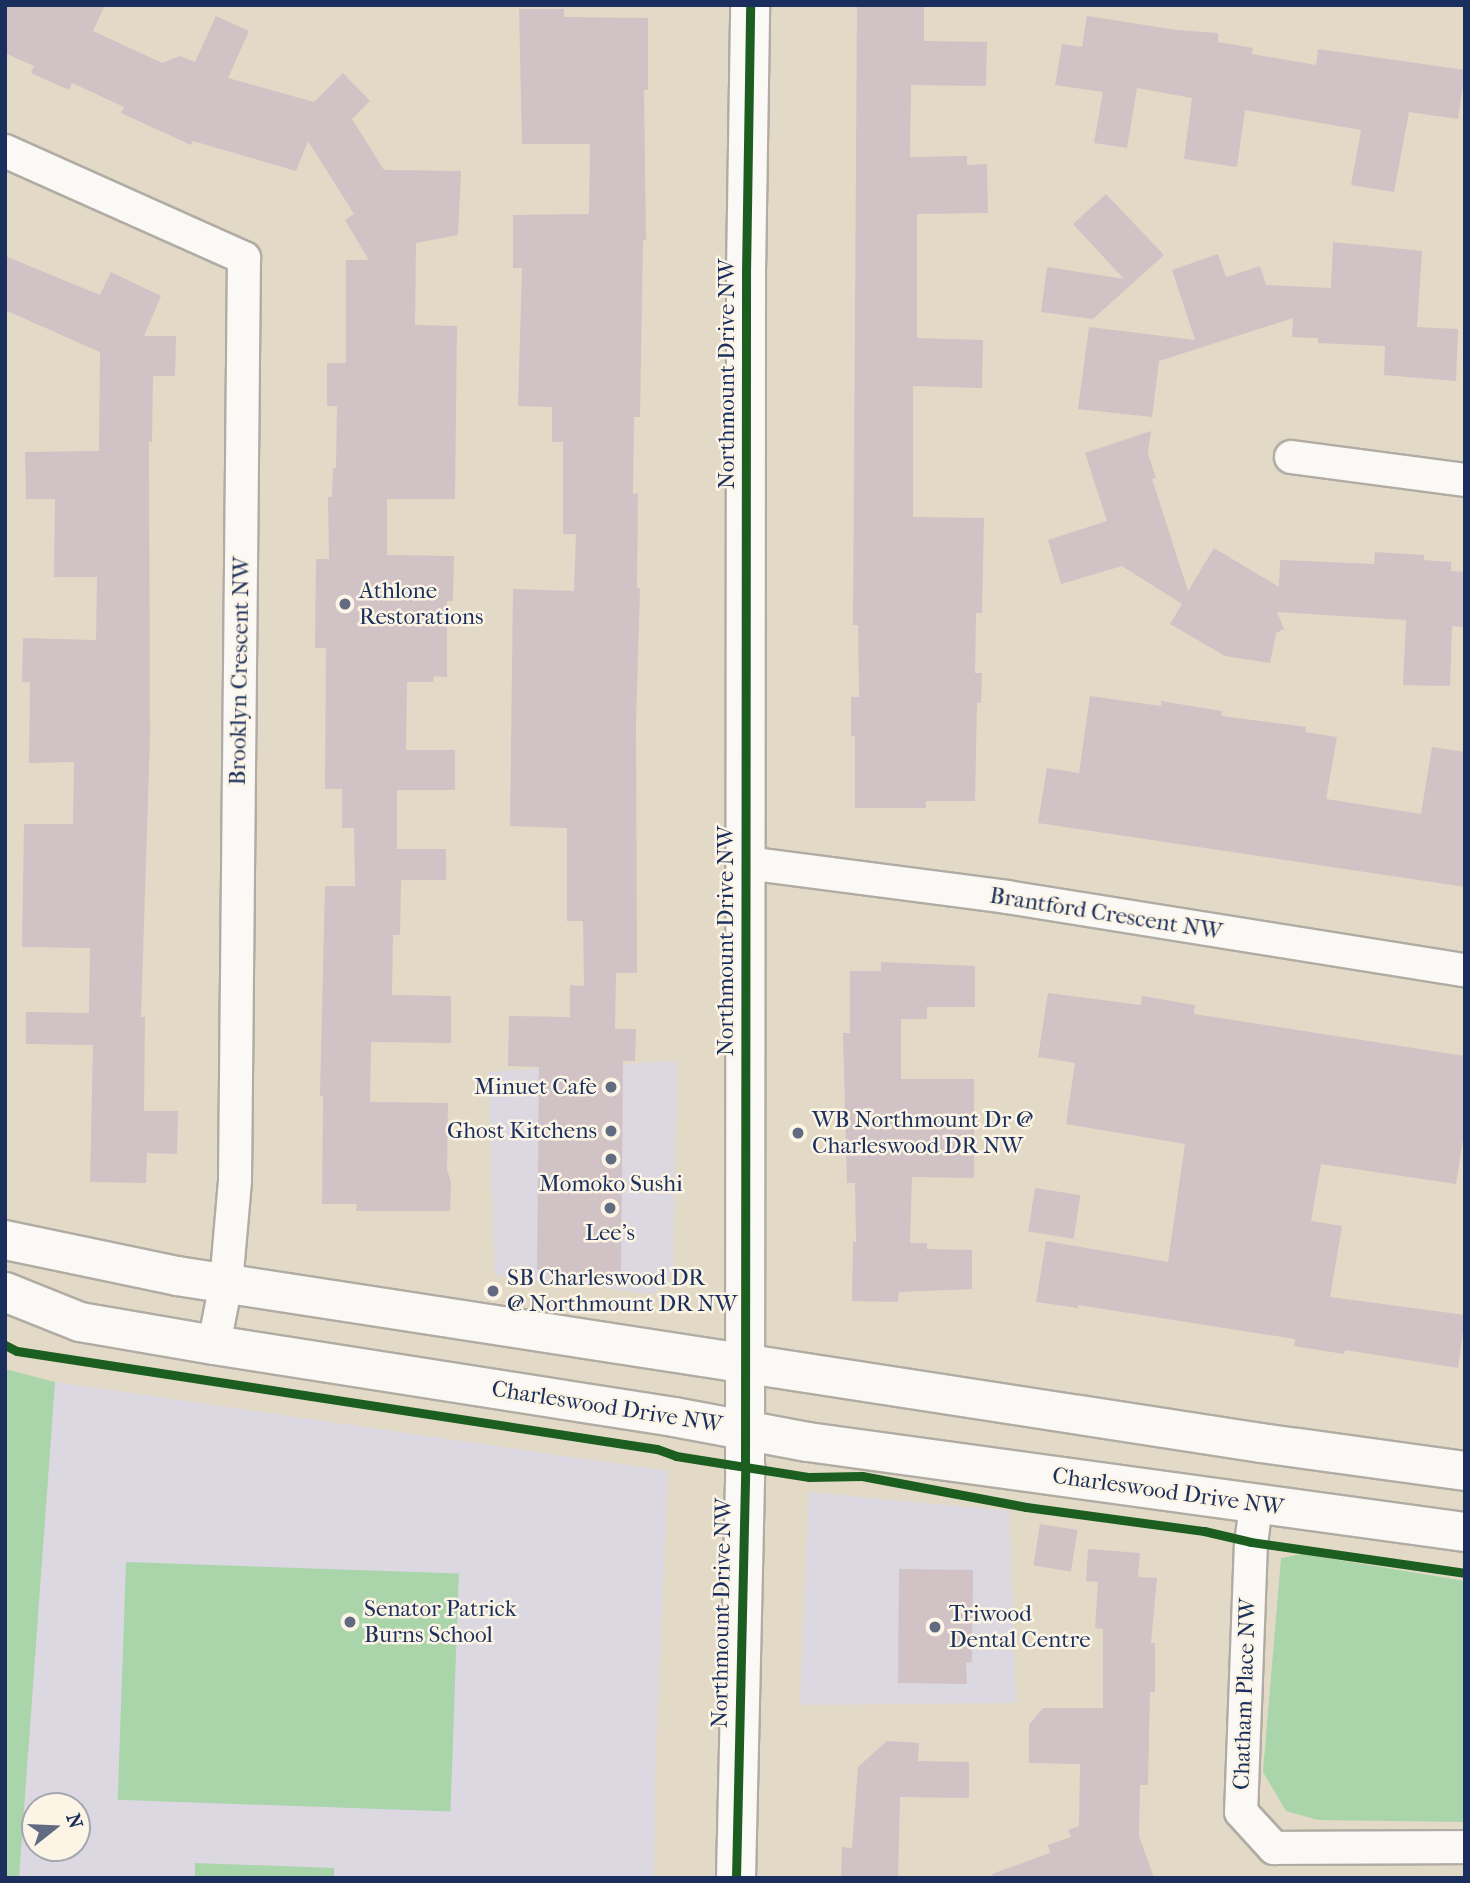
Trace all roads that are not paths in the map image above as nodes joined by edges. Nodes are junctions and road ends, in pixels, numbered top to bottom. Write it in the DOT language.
graph roads {
  1 [pos="750,5"];
  2 [pos="5,151"];
  3 [pos="1291,457"];
  4 [pos="1465,480"];
  5 [pos="746,863"];
  6 [pos="1465,970"];
  7 [pos="5,1240"];
  8 [pos="226,1283"];
  9 [pos="5,1292"];
  10 [pos="214,1345"];
  11 [pos="743,1363"];
  12 [pos="744,1429"];
  13 [pos="1465,1471"];
  14 [pos="1256,1504"];
  15 [pos="1465,1532"];
  16 [pos="1465,1847"];
  17 [pos="736,1878"];
  1 -- 5 [label="street, Northmount Drive NW"];
  2 -- 8 [label="street, Brooklyn Crescent NW"];
  3 -- 4 [label="street"];
  5 -- 6 [label="street, Brantford Crescent NW"];
  5 -- 11 [label="street, Northmount Drive NW"];
  7 -- 8 [label="street"];
  8 -- 10 [label="street, Brooklyn Crescent NW"];
  8 -- 11 [label="street"];
  9 -- 10 [label="street, Charleswood Drive NW"];
  10 -- 12 [label="street, Charleswood Drive NW"];
  11 -- 12 [label="street, Northmount Drive NW"];
  11 -- 13 [label="street"];
  12 -- 14 [label="street, Charleswood Drive NW"];
  12 -- 17 [label="street, Northmount Drive NW"];
  14 -- 15 [label="street, Charleswood Drive NW"];
  14 -- 16 [label="street, Chatham Place NW"];
}
